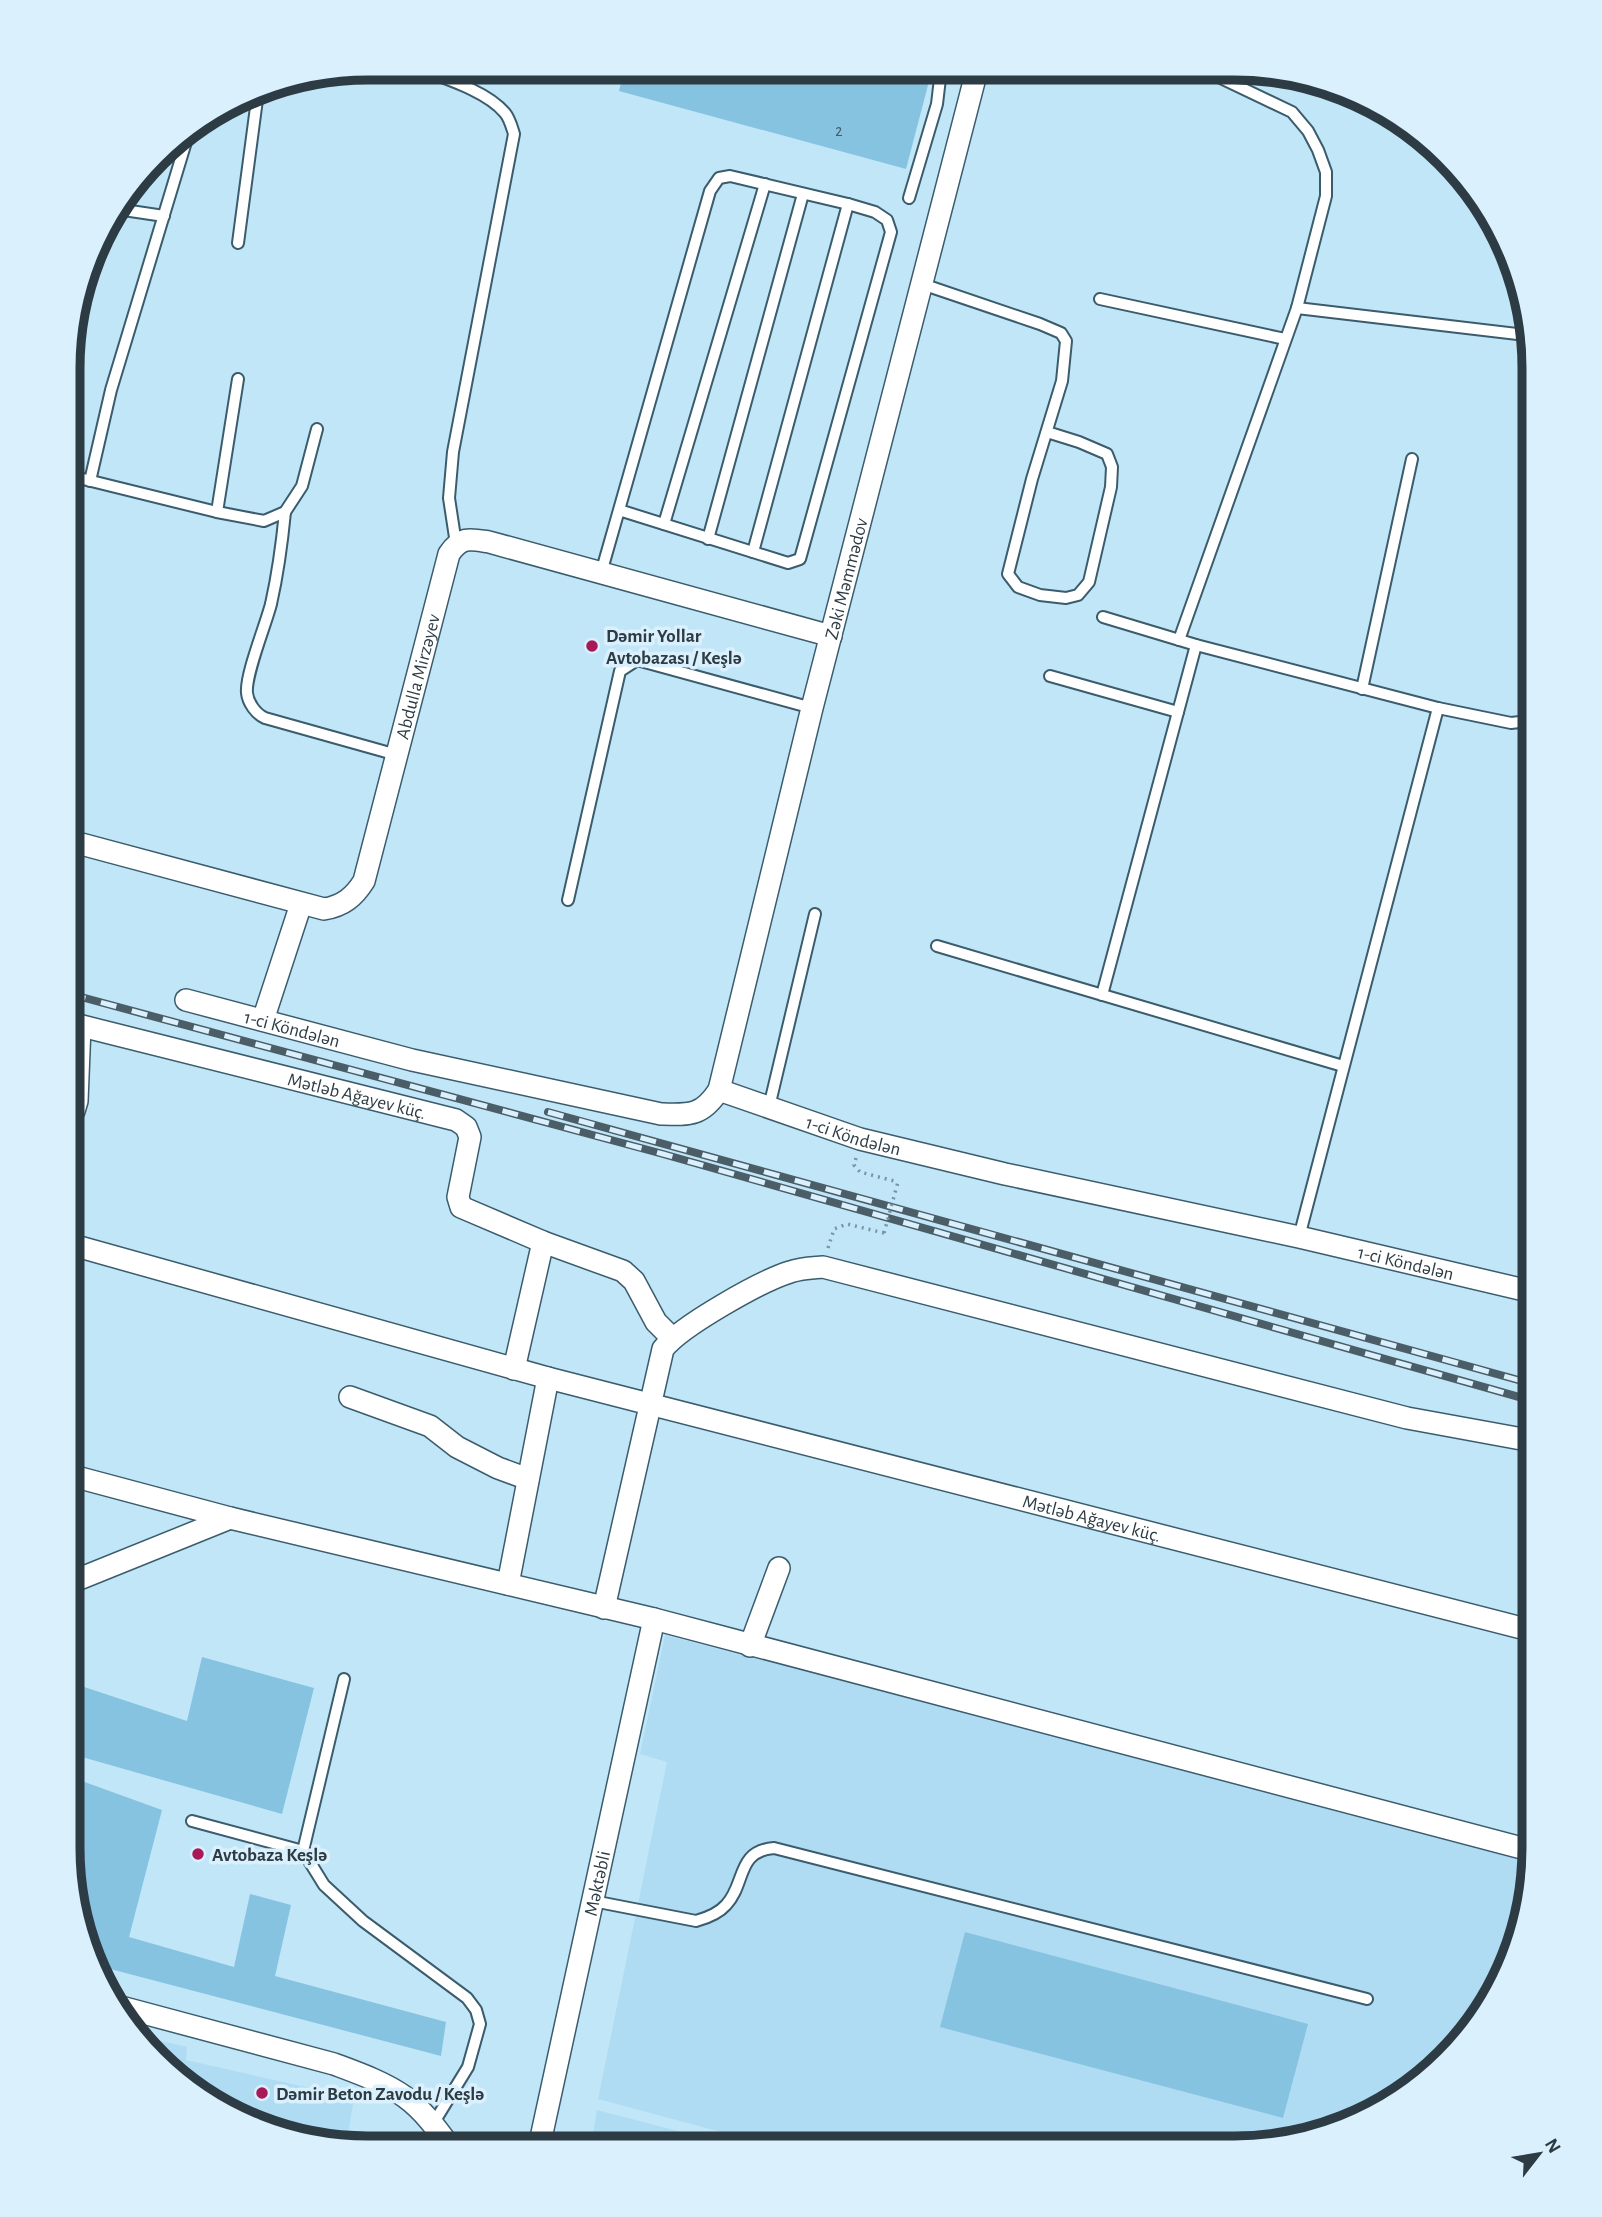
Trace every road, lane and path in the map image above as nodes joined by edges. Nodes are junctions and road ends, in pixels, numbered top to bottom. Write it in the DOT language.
graph roads {
  1 [pos="452,80"];
  2 [pos="940,80"];
  3 [pos="974,80"];
  4 [pos="1225,80"];
  5 [pos="257,103"];
  6 [pos="184,147"];
  7 [pos="765,184"];
  8 [pos="803,194"];
  9 [pos="909,198"];
  10 [pos="848,204"];
  11 [pos="128,211"];
  12 [pos="164,216"];
  13 [pos="238,243"];
  14 [pos="922,284"];
  15 [pos="1100,299"];
  16 [pos="1297,308"];
  17 [pos="1519,334"];
  18 [pos="1285,339"];
  19 [pos="238,379"];
  20 [pos="317,429"];
  21 [pos="1047,432"];
  22 [pos="1412,459"];
  23 [pos="80,478"];
  24 [pos="90,481"];
  25 [pos="619,510"];
  26 [pos="217,512"];
  27 [pos="285,512"];
  28 [pos="664,524"];
  29 [pos="708,539"];
  30 [pos="456,544"];
  31 [pos="753,552"];
  32 [pos="601,573"];
  33 [pos="1103,617"];
  34 [pos="831,636"];
  35 [pos="1179,640"];
  36 [pos="1196,645"];
  37 [pos="1050,676"];
  38 [pos="1362,689"];
  39 [pos="812,708"];
  40 [pos="1438,708"];
  41 [pos="1178,712"];
  42 [pos="1522,721"];
  43 [pos="397,755"];
  44 [pos="80,844"];
  45 [pos="568,900"];
  46 [pos="301,904"];
  47 [pos="815,914"];
  48 [pos="937,946"];
  49 [pos="1102,995"];
  50 [pos="186,1000"];
  51 [pos="263,1020"];
  52 [pos="80,1025"];
  53 [pos="1343,1066"];
  54 [pos="719,1090"];
  55 [pos="769,1107"];
  56 [pos="860,1172"];
  57 [pos="1299,1237"];
  58 [pos="542,1242"];
  59 [pos="80,1247"];
  60 [pos="822,1267"];
  61 [pos="1522,1289"];
  62 [pos="672,1338"];
  63 [pos="514,1369"];
  64 [pos="548,1378"];
  65 [pos="350,1397"];
  66 [pos="651,1403"];
  67 [pos="1522,1439"];
  68 [pos="80,1478"];
  69 [pos="528,1479"];
  70 [pos="230,1518"];
  71 [pos="779,1568"];
  72 [pos="80,1579"];
  73 [pos="508,1584"];
  74 [pos="604,1608"];
  75 [pos="654,1619"];
  76 [pos="1522,1628"];
  77 [pos="750,1646"];
  78 [pos="344,1679"];
  79 [pos="192,1821"];
  80 [pos="1522,1848"];
  81 [pos="303,1851"];
  82 [pos="593,1901"];
  83 [pos="1367,2000"];
  84 [pos="130,2009"];
  85 [pos="433,2124"];
  86 [pos="442,2136"];
  87 [pos="541,2136"];
  1 -- 30 [label="lane"];
  2 -- 9 [label="lane"];
  3 -- 14 [label="street, Zəki Məmmədov"];
  4 -- 16 [label="lane"];
  5 -- 13 [label="lane"];
  6 -- 12 [label="lane"];
  7 -- 8 [label="lane"];
  7 -- 25 [label="lane"];
  7 -- 28 [label="lane"];
  8 -- 10 [label="lane"];
  8 -- 29 [label="lane"];
  10 -- 31 [label="lane"];
  10 -- 31 [label="lane"];
  11 -- 12 [label="lane"];
  12 -- 24 [label="lane"];
  14 -- 21 [label="lane"];
  14 -- 34 [label="street, Zəki Məmmədov"];
  15 -- 18 [label="lane"];
  16 -- 17 [label="lane"];
  16 -- 18 [label="lane"];
  18 -- 35 [label="lane"];
  19 -- 26 [label="lane"];
  20 -- 27 [label="lane"];
  21 -- 21 [label="lane"];
  22 -- 38 [label="lane"];
  23 -- 24 [label="lane"];
  24 -- 26 [label="lane"];
  25 -- 28 [label="lane"];
  25 -- 32 [label="lane"];
  26 -- 27 [label="lane"];
  27 -- 43 [label="lane"];
  28 -- 29 [label="lane"];
  29 -- 31 [label="lane"];
  30 -- 32 [label="street"];
  30 -- 43 [label="street, Abdulla Mirzəyev"];
  32 -- 34 [label="street"];
  33 -- 35 [label="lane"];
  34 -- 39 [label="street, Zəki Məmmədov"];
  35 -- 36 [label="lane"];
  36 -- 38 [label="lane"];
  36 -- 41 [label="lane"];
  37 -- 41 [label="lane"];
  38 -- 40 [label="lane"];
  39 -- 45 [label="lane"];
  39 -- 54 [label="street, Zəki Məmmədov"];
  40 -- 42 [label="lane"];
  40 -- 53 [label="lane"];
  41 -- 49 [label="lane"];
  43 -- 46 [label="street, Abdulla Mirzəyev"];
  44 -- 46 [label="street, Abdulla Mirzəyev"];
  46 -- 51 [label="street"];
  47 -- 55 [label="lane"];
  48 -- 49 [label="lane"];
  49 -- 53 [label="lane"];
  50 -- 51 [label="street, 1-ci Köndələn"];
  51 -- 54 [label="street, 1-ci Köndələn"];
  52 -- 58 [label="street, Mətləb Ağayev küç."];
  53 -- 57 [label="lane"];
  54 -- 55 [label="street, 1-ci Köndələn"];
  55 -- 57 [label="street, 1-ci Köndələn"];
  56 -- 60 [label="path, bridge"];
  57 -- 61 [label="street, 1-ci Köndələn"];
  58 -- 62 [label="street, Mətləb Ağayev küç."];
  58 -- 63 [label="street"];
  59 -- 63 [label="street, Mətləb Ağayev küç."];
  60 -- 62 [label="street"];
  60 -- 67 [label="street"];
  62 -- 66 [label="street"];
  63 -- 64 [label="street, Mətləb Ağayev küç."];
  64 -- 66 [label="street, Mətləb Ağayev küç."];
  64 -- 69 [label="street"];
  65 -- 69 [label="street"];
  66 -- 74 [label="street"];
  66 -- 76 [label="street, Mətləb Ağayev küç."];
  68 -- 70 [label="street"];
  69 -- 73 [label="street"];
  70 -- 72 [label="street"];
  70 -- 73 [label="street"];
  71 -- 77 [label="street"];
  73 -- 74 [label="street"];
  74 -- 75 [label="street"];
  75 -- 77 [label="street"];
  75 -- 82 [label="street, Məktəbli"];
  77 -- 80 [label="street"];
  78 -- 81 [label="lane"];
  79 -- 81 [label="lane"];
  81 -- 85 [label="lane"];
  82 -- 83 [label="lane"];
  82 -- 87 [label="street, Məktəbli"];
  84 -- 85 [label="street"];
  85 -- 86 [label="street"];
}
